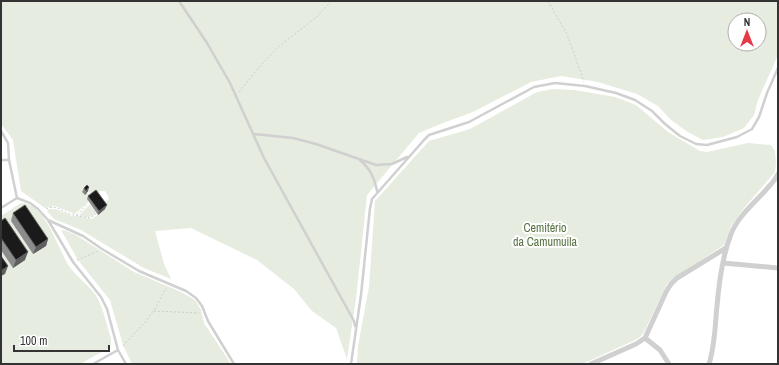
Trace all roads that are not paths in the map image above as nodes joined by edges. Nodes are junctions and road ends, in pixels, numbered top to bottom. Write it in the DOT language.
graph roads {
  1 [pos="179,1"];
  2 [pos="778,68"];
  3 [pos="1,131"];
  4 [pos="253,134"];
  5 [pos="409,156"];
  6 [pos="359,159"];
  7 [pos="1,160"];
  8 [pos="9,160"];
  9 [pos="778,174"];
  10 [pos="773,182"];
  11 [pos="778,186"];
  12 [pos="377,192"];
  13 [pos="17,198"];
  14 [pos="1,208"];
  15 [pos="48,220"];
  16 [pos="726,248"];
  17 [pos="722,263"];
  18 [pos="778,268"];
  19 [pos="355,331"];
  20 [pos="645,338"];
  21 [pos="118,350"];
  22 [pos="93,364"];
  23 [pos="126,364"];
  24 [pos="234,364"];
  25 [pos="351,364"];
  26 [pos="591,364"];
  27 [pos="669,364"];
  28 [pos="709,364"];
  1 -- 4 [label="lane"];
  2 -- 5 [label="lane"];
  3 -- 8 [label="lane"];
  4 -- 6 [label="lane"];
  4 -- 19 [label="lane"];
  5 -- 6 [label="lane"];
  5 -- 12 [label="lane"];
  6 -- 12 [label="lane"];
  7 -- 8 [label="lane"];
  8 -- 13 [label="lane"];
  9 -- 10 [label="street"];
  10 -- 11 [label="street"];
  10 -- 16 [label="street"];
  12 -- 19 [label="lane"];
  13 -- 14 [label="lane"];
  13 -- 15 [label="lane"];
  15 -- 21 [label="lane"];
  15 -- 24 [label="lane"];
  16 -- 17 [label="street"];
  16 -- 20 [label="street"];
  17 -- 18 [label="street"];
  17 -- 28 [label="street"];
  19 -- 25 [label="lane"];
  20 -- 26 [label="street"];
  20 -- 27 [label="street"];
  21 -- 22 [label="lane"];
  21 -- 23 [label="lane"];
}
